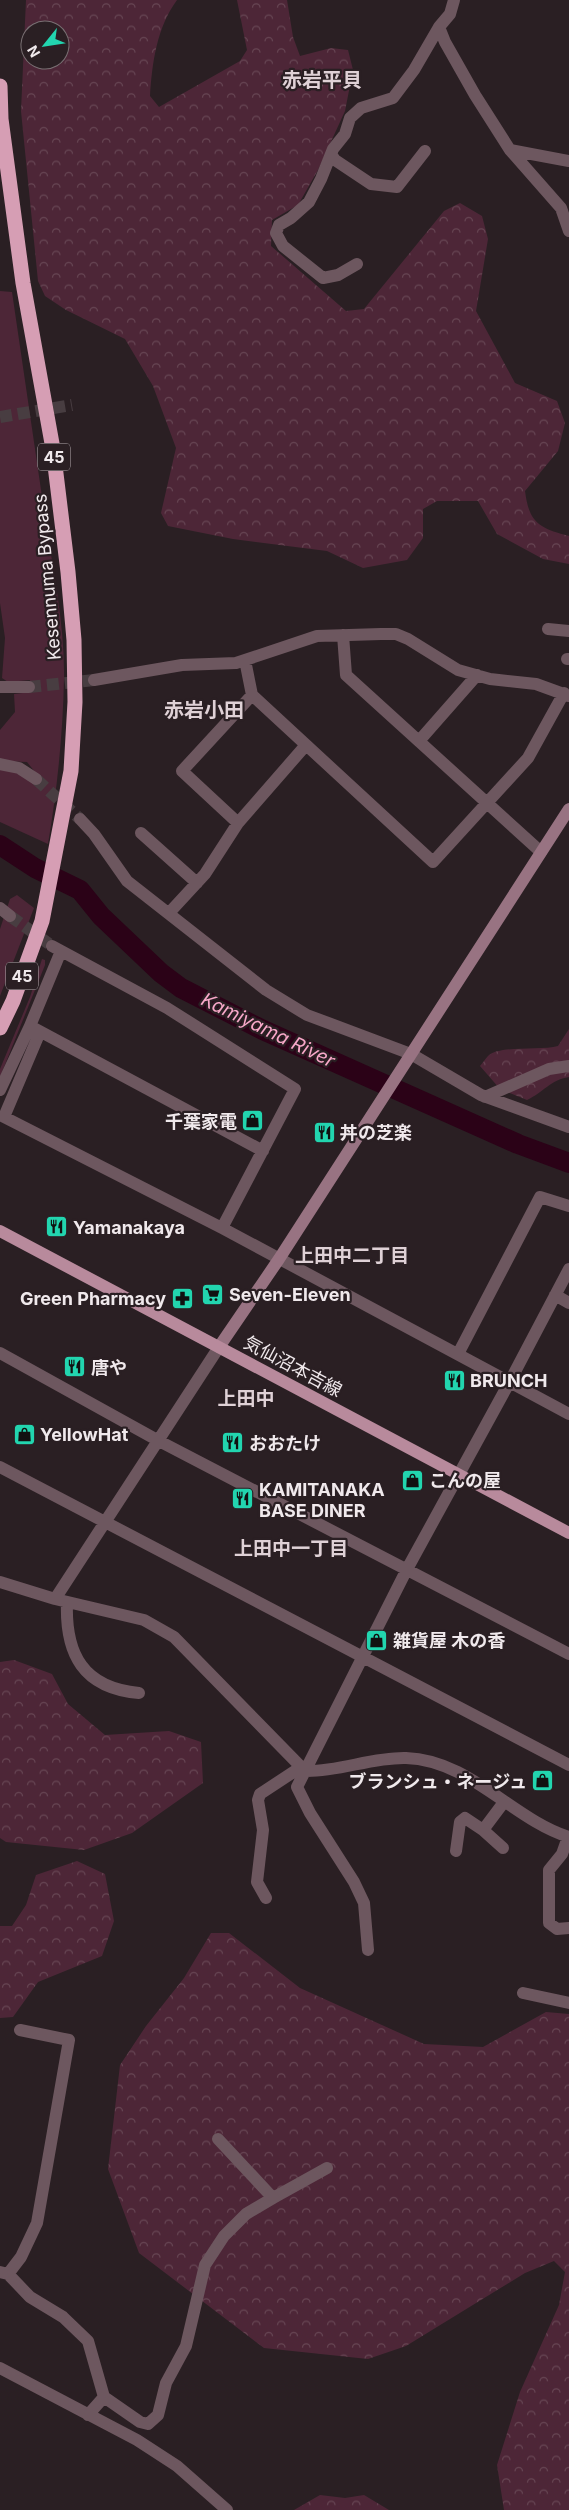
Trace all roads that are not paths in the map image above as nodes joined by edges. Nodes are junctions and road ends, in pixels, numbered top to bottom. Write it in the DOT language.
graph roads {
  1 [pos="454,0"];
  2 [pos="439,27"];
  3 [pos="0,86"];
  4 [pos="425,150"];
  5 [pos="510,150"];
  6 [pos="331,154"];
  7 [pos="569,161"];
  8 [pos="569,231"];
  9 [pos="357,264"];
  10 [pos="548,629"];
  11 [pos="569,631"];
  12 [pos="343,635"];
  13 [pos="245,660"];
  14 [pos="477,676"];
  15 [pos="94,680"];
  16 [pos="0,687"];
  17 [pos="28,687"];
  18 [pos="566,694"];
  19 [pos="252,695"];
  20 [pos="419,741"];
  21 [pos="306,745"];
  22 [pos="0,764"];
  23 [pos="36,779"];
  24 [pos="488,802"];
  25 [pos="569,809"];
  26 [pos="80,819"];
  27 [pos="238,823"];
  28 [pos="141,833"];
  29 [pos="542,852"];
  30 [pos="197,883"];
  31 [pos="169,913"];
  32 [pos="0,1028"];
  33 [pos="35,1029"];
  34 [pos="410,1056"];
  35 [pos="569,1066"];
  36 [pos="0,1090"];
  37 [pos="485,1097"];
  38 [pos="569,1127"];
  39 [pos="263,1151"];
  40 [pos="569,1206"];
  41 [pos="222,1228"];
  42 [pos="0,1231"];
  43 [pos="278,1259"];
  44 [pos="569,1269"];
  45 [pos="555,1296"];
  46 [pos="569,1303"];
  47 [pos="218,1347"];
  48 [pos="0,1353"];
  49 [pos="458,1354"];
  50 [pos="510,1383"];
  51 [pos="569,1414"];
  52 [pos="159,1441"];
  53 [pos="0,1467"];
  54 [pos="458,1474"];
  55 [pos="105,1523"];
  56 [pos="569,1532"];
  57 [pos="406,1571"];
  58 [pos="0,1582"];
  59 [pos="61,1601"];
  60 [pos="569,1654"];
  61 [pos="362,1658"];
  62 [pos="139,1693"];
  63 [pos="569,1766"];
  64 [pos="303,1769"];
  65 [pos="504,1802"];
  66 [pos="483,1830"];
  67 [pos="568,1837"];
  68 [pos="503,1848"];
  69 [pos="456,1851"];
  70 [pos="266,1898"];
  71 [pos="569,1928"];
  72 [pos="368,1950"];
  73 [pos="523,1993"];
  74 [pos="569,2003"];
  75 [pos="20,2030"];
  76 [pos="218,2139"];
  77 [pos="327,2168"];
  78 [pos="272,2198"];
  79 [pos="4,2273"];
  80 [pos="0,2368"];
  81 [pos="104,2396"];
  82 [pos="88,2415"];
  83 [pos="227,2510"];
  1 -- 2 [label="street"];
  2 -- 5 [label="street"];
  2 -- 6 [label="street"];
  3 -- 32 [label="highway, Kesennuma Bypass / 45"];
  4 -- 6 [label="street"];
  5 -- 7 [label="street"];
  5 -- 8 [label="street"];
  6 -- 9 [label="street"];
  10 -- 11 [label="street"];
  12 -- 13 [label="street"];
  12 -- 14 [label="street"];
  12 -- 20 [label="street"];
  13 -- 15 [label="street"];
  13 -- 19 [label="street"];
  14 -- 18 [label="street"];
  14 -- 20 [label="street"];
  16 -- 17 [label="street"];
  18 -- 24 [label="street"];
  19 -- 21 [label="street"];
  19 -- 27 [label="street"];
  20 -- 24 [label="street"];
  21 -- 24 [label="street"];
  21 -- 27 [label="street"];
  22 -- 23 [label="street"];
  24 -- 29 [label="street"];
  25 -- 29 [label="street"];
  26 -- 31 [label="street"];
  27 -- 30 [label="street"];
  28 -- 30 [label="street"];
  29 -- 34 [label="street"];
  30 -- 31 [label="street"];
  31 -- 34 [label="street"];
  33 -- 36 [label="street"];
  33 -- 39 [label="street"];
  33 -- 39 [label="street"];
  33 -- 41 [label="street"];
  34 -- 37 [label="street"];
  34 -- 43 [label="street"];
  35 -- 37 [label="street"];
  37 -- 38 [label="street"];
  39 -- 41 [label="street"];
  40 -- 49 [label="street"];
  41 -- 43 [label="street"];
  42 -- 47 [label="main road, 気仙沼本吉線"];
  43 -- 47 [label="street"];
  43 -- 49 [label="street"];
  44 -- 45 [label="street"];
  45 -- 46 [label="street"];
  45 -- 50 [label="street"];
  47 -- 52 [label="street"];
  47 -- 54 [label="main road, 気仙沼本吉線"];
  48 -- 52 [label="street"];
  49 -- 50 [label="street"];
  50 -- 51 [label="street"];
  50 -- 54 [label="street"];
  52 -- 55 [label="street"];
  52 -- 57 [label="street"];
  53 -- 55 [label="street"];
  54 -- 56 [label="main road, 気仙沼本吉線"];
  54 -- 57 [label="street"];
  55 -- 59 [label="street"];
  55 -- 61 [label="street"];
  57 -- 60 [label="street"];
  57 -- 61 [label="street"];
  58 -- 59 [label="street"];
  59 -- 62 [label="street"];
  59 -- 64 [label="street"];
  61 -- 63 [label="street"];
  61 -- 64 [label="street"];
  64 -- 65 [label="street"];
  64 -- 70 [label="street"];
  64 -- 72 [label="street"];
  65 -- 66 [label="street"];
  65 -- 67 [label="street"];
  66 -- 68 [label="street"];
  66 -- 69 [label="street"];
  67 -- 71 [label="street"];
  73 -- 74 [label="street"];
  75 -- 79 [label="street"];
  76 -- 78 [label="street"];
  77 -- 78 [label="street"];
  78 -- 81 [label="street"];
  79 -- 81 [label="street"];
  80 -- 82 [label="street"];
  81 -- 82 [label="street"];
  82 -- 83 [label="street"];
}
